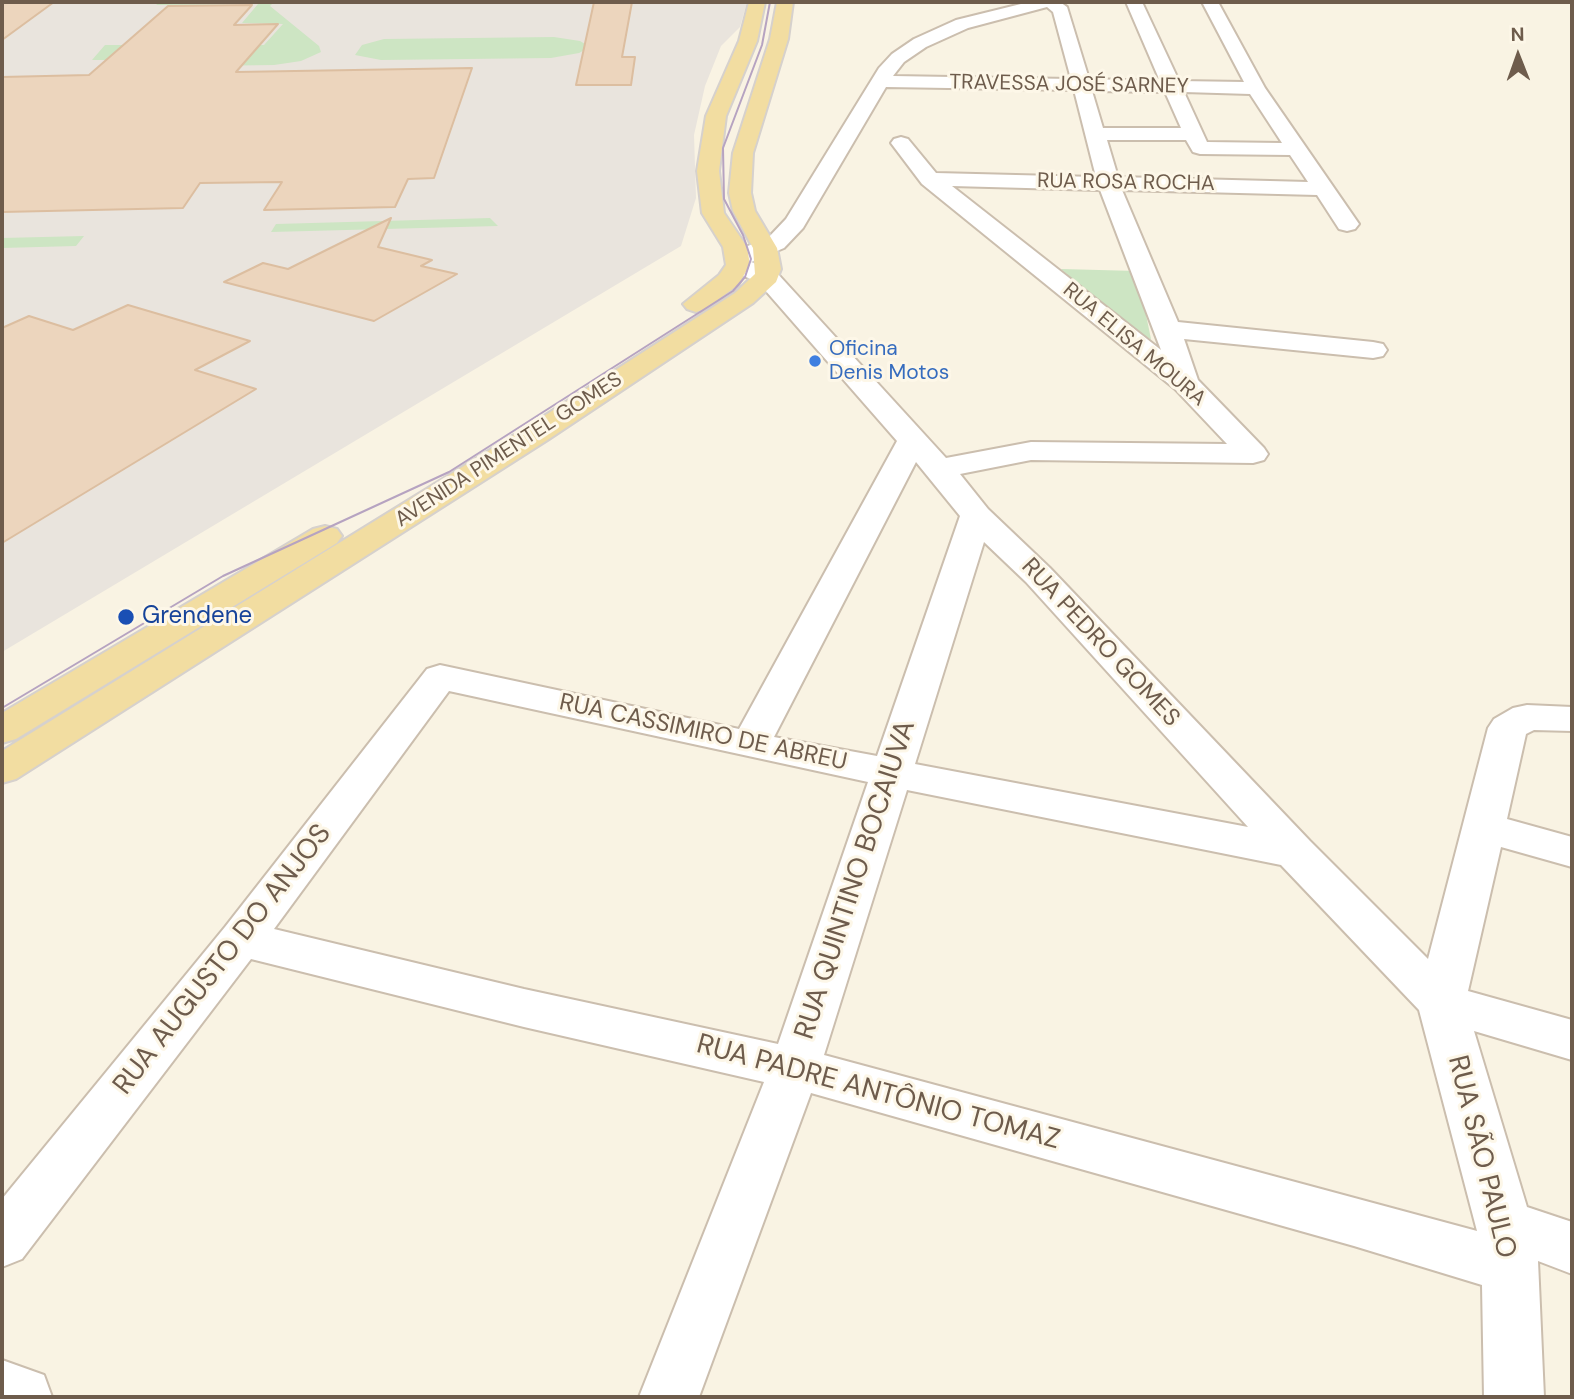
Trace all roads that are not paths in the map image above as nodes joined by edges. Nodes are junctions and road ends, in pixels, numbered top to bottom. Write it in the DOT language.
graph roads {
  1 [pos="757,2"];
  2 [pos="785,2"];
  3 [pos="1049,2"];
  4 [pos="1134,2"];
  5 [pos="1210,2"];
  6 [pos="882,81"];
  7 [pos="1080,86"];
  8 [pos="1171,87"];
  9 [pos="1256,88"];
  10 [pos="722,99"];
  11 [pos="759,100"];
  12 [pos="1093,134"];
  13 [pos="1196,141"];
  14 [pos="901,143"];
  15 [pos="1297,149"];
  16 [pos="930,179"];
  17 [pos="1108,182"];
  18 [pos="1323,189"];
  19 [pos="1346,224"];
  20 [pos="752,262"];
  21 [pos="1168,330"];
  22 [pos="1373,351"];
  23 [pos="1185,383"];
  24 [pos="912,441"];
  25 [pos="939,469"];
  26 [pos="975,516"];
  27 [pos="440,677"];
  28 [pos="1572,719"];
  29 [pos="2,730"];
  30 [pos="750,745"];
  31 [pos="2,769"];
  32 [pos="891,772"];
  33 [pos="1483,827"];
  34 [pos="1295,852"];
  35 [pos="1572,852"];
  36 [pos="241,939"];
  37 [pos="1441,1002"];
  38 [pos="1572,1040"];
  39 [pos="795,1068"];
  40 [pos="2,1241"];
  41 [pos="1507,1245"];
  42 [pos="1572,1248"];
  43 [pos="2,1391"];
  44 [pos="23,1397"];
  45 [pos="669,1397"];
  46 [pos="1514,1397"];
  1 -- 10 [label="main road"];
  2 -- 11 [label="main road"];
  3 -- 6 [label="street"];
  3 -- 7 [label="street"];
  4 -- 8 [label="street"];
  5 -- 9 [label="street"];
  6 -- 7 [label="street, TRAVESSA JOSÉ SARNEY"];
  6 -- 20 [label="street"];
  7 -- 8 [label="street, TRAVESSA JOSÉ SARNEY"];
  7 -- 12 [label="street"];
  8 -- 9 [label="street, TRAVESSA JOSÉ SARNEY"];
  8 -- 13 [label="street"];
  9 -- 15 [label="street"];
  10 -- 11 [label="main road"];
  10 -- 20 [label="main road"];
  11 -- 20 [label="main road"];
  12 -- 13 [label="street"];
  12 -- 17 [label="street"];
  13 -- 15 [label="street"];
  14 -- 16 [label="street, RUA ELISA MOURA"];
  15 -- 18 [label="street"];
  16 -- 17 [label="street, RUA ROSA ROCHA"];
  16 -- 23 [label="street, RUA ELISA MOURA"];
  17 -- 18 [label="street, RUA ROSA ROCHA"];
  17 -- 21 [label="street"];
  18 -- 19 [label="street"];
  20 -- 24 [label="street, RUA PEDRO GOMES"];
  20 -- 29 [label="main road, AVENIDA PIMENTEL GOMES"];
  20 -- 31 [label="main road, AVENIDA PIMENTEL GOMES"];
  21 -- 22 [label="street"];
  21 -- 23 [label="street"];
  23 -- 25 [label="street, RUA ELISA MOURA"];
  24 -- 25 [label="street, RUA PEDRO GOMES"];
  24 -- 30 [label="street"];
  25 -- 26 [label="street, RUA PEDRO GOMES"];
  26 -- 32 [label="street, RUA QUINTINO BOCAIUVA"];
  26 -- 34 [label="street, RUA PEDRO GOMES"];
  27 -- 30 [label="street, RUA CASSIMIRO DE ABREU"];
  27 -- 36 [label="street, RUA AUGUSTO DO ANJOS"];
  28 -- 33 [label="street"];
  30 -- 32 [label="street, RUA CASSIMIRO DE ABREU"];
  32 -- 34 [label="street, RUA CASSIMIRO DE ABREU"];
  32 -- 39 [label="street, RUA QUINTINO BOCAIUVA"];
  33 -- 35 [label="street"];
  33 -- 37 [label="street"];
  34 -- 37 [label="street, RUA PEDRO GOMES"];
  36 -- 39 [label="street, RUA PADRE ANTÔNIO TOMAZ"];
  36 -- 40 [label="street, RUA AUGUSTO DO ANJOS"];
  37 -- 38 [label="street"];
  37 -- 41 [label="street, RUA SÃO PAULO"];
  39 -- 41 [label="street, RUA PADRE ANTÔNIO TOMAZ"];
  39 -- 45 [label="street, RUA QUINTINO BOCAIUVA"];
  41 -- 42 [label="street, RUA PADRE ANTÔNIO TOMAZ"];
  41 -- 46 [label="street, RUA SÃO PAULO"];
  43 -- 44 [label="street"];
}
